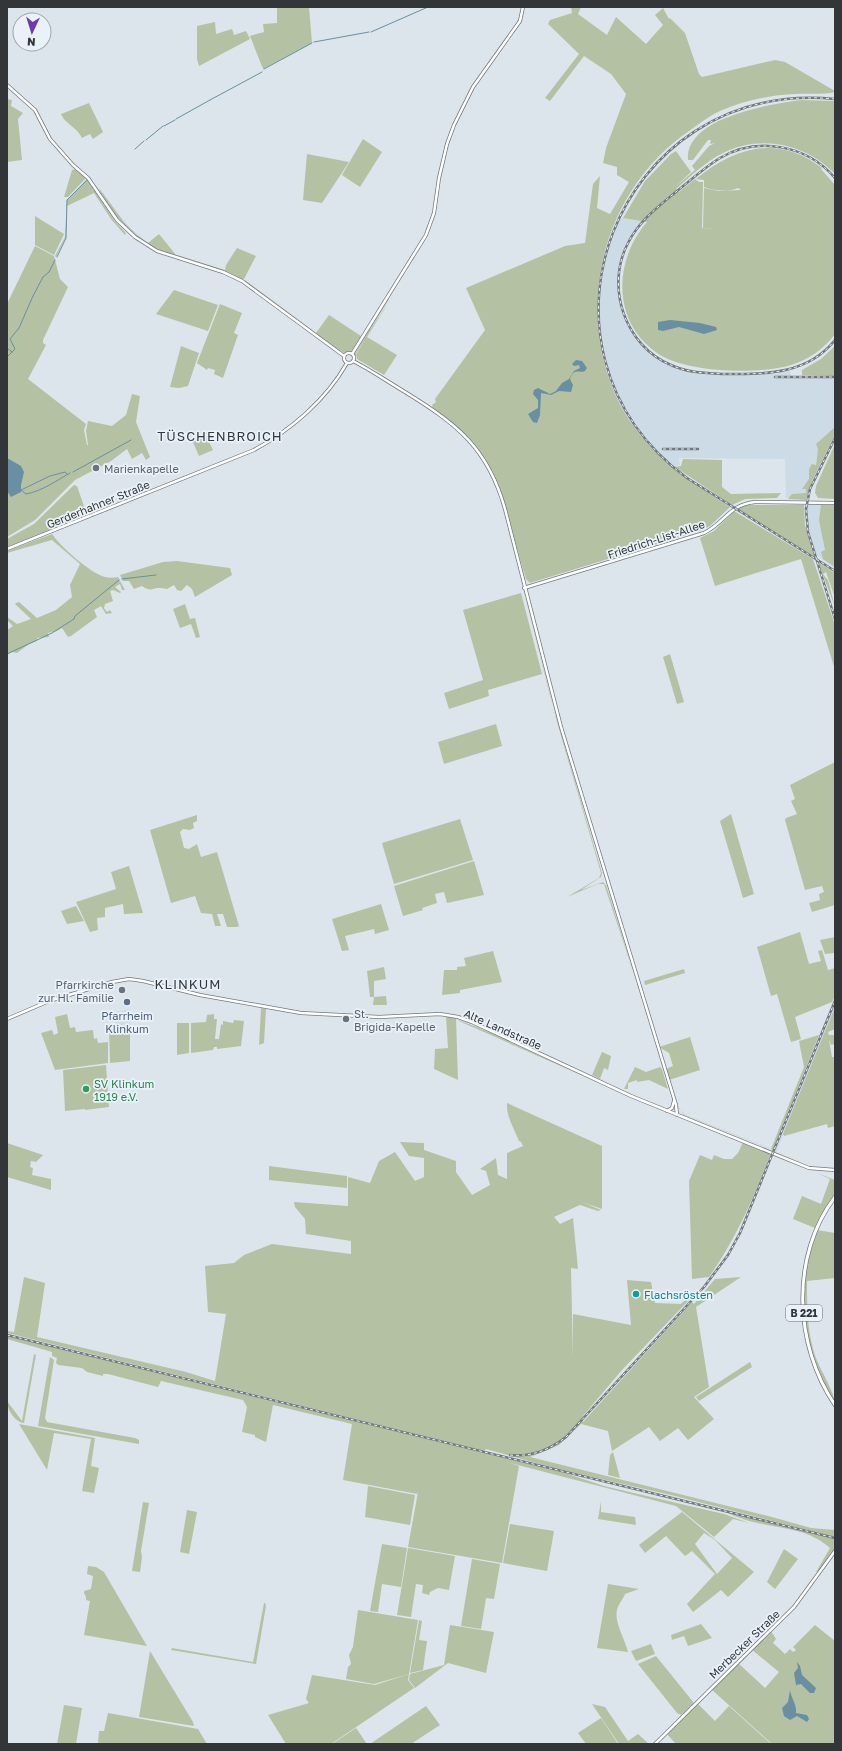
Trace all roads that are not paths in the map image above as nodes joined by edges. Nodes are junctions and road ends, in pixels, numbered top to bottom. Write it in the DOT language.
graph roads {
  1 [pos="523,7"];
  2 [pos="7,85"];
  3 [pos="352,354"];
  4 [pos="344,356"];
  5 [pos="353,361"];
  6 [pos="347,363"];
  7 [pos="835,503"];
  8 [pos="7,549"];
  9 [pos="524,588"];
  10 [pos="7,1019"];
  11 [pos="674,1100"];
  12 [pos="667,1111"];
  13 [pos="677,1113"];
  14 [pos="835,1170"];
  15 [pos="835,1197"];
  16 [pos="835,1405"];
  17 [pos="835,1551"];
  18 [pos="656,1743"];
  1 -- 3 [label="main road"];
  2 -- 4 [label="main road"];
  3 -- 4 [label="main road"];
  3 -- 5 [label="main road"];
  4 -- 6 [label="main road"];
  5 -- 6 [label="main road"];
  5 -- 9 [label="main road"];
  6 -- 8 [label="main road, Gerderhahner Straße"];
  7 -- 9 [label="main road, Friedrich-List-Allee"];
  9 -- 11 [label="main road"];
  10 -- 12 [label="main road, Alte Landstraße"];
  11 -- 12 [label="main road"];
  11 -- 13 [label="main road"];
  12 -- 13 [label="main road, Alte Landstraße"];
  13 -- 14 [label="main road, Alte Landstraße"];
  15 -- 16 [label="main road, B 221"];
  17 -- 18 [label="main road, Merbecker Straße"];
}
